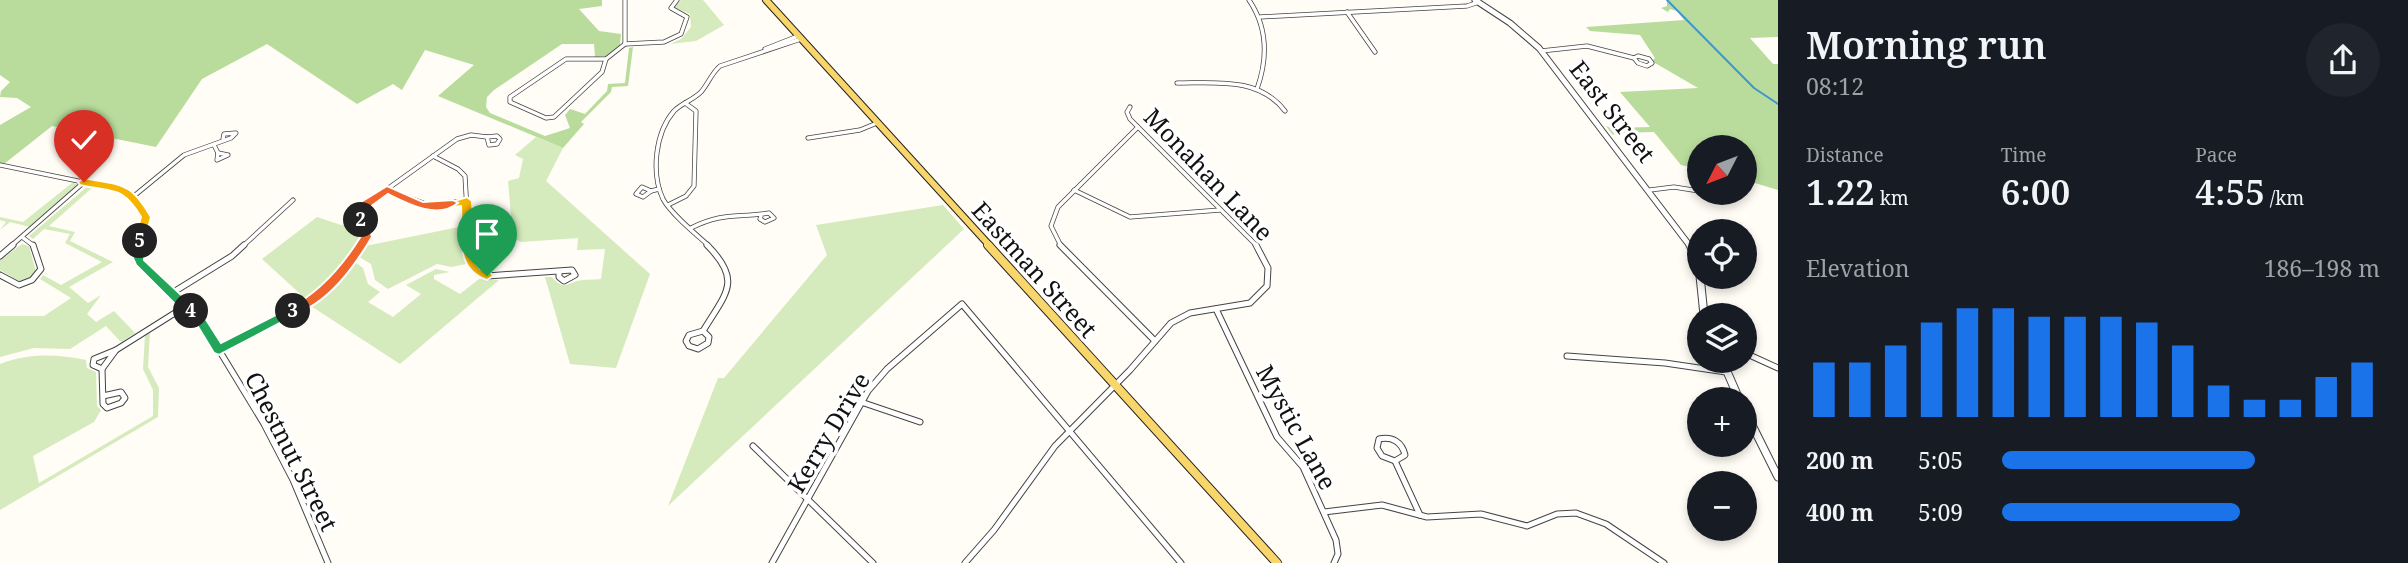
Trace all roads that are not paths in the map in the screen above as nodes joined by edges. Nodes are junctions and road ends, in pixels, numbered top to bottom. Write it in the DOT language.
graph roads {
  1 [pos="625,0"];
  2 [pos="677,0"];
  3 [pos="766,0"];
  4 [pos="1249,0"];
  5 [pos="1477,1"];
  6 [pos="1347,12"];
  7 [pos="1260,17"];
  8 [pos="799,38"];
  9 [pos="625,44"];
  10 [pos="1541,51"];
  11 [pos="1375,52"];
  12 [pos="1634,58"];
  13 [pos="606,59"];
  14 [pos="1177,83"];
  15 [pos="1257,89"];
  16 [pos="685,102"];
  17 [pos="1130,107"];
  18 [pos="1285,111"];
  19 [pos="877,123"];
  20 [pos="1138,127"];
  21 [pos="487,137"];
  22 [pos="807,138"];
  23 [pos="223,139"];
  24 [pos="214,145"];
  25 [pos="218,153"];
  26 [pos="433,156"];
  27 [pos="0,165"];
  28 [pos="84,182"];
  29 [pos="387,189"];
  30 [pos="659,189"];
  31 [pos="1687,189"];
  32 [pos="1074,190"];
  33 [pos="1650,190"];
  34 [pos="651,191"];
  35 [pos="134,196"];
  36 [pos="293,200"];
  37 [pos="467,201"];
  38 [pos="668,205"];
  39 [pos="1221,210"];
  40 [pos="761,216"];
  41 [pos="691,228"];
  42 [pos="22,237"];
  43 [pos="1687,239"];
  44 [pos="1,253"];
  45 [pos="559,271"];
  46 [pos="0,275"];
  47 [pos="172,293"];
  48 [pos="186,306"];
  49 [pos="1216,309"];
  50 [pos="703,331"];
  51 [pos="1155,341"];
  52 [pos="116,349"];
  53 [pos="219,350"];
  54 [pos="1567,356"];
  55 [pos="1757,358"];
  56 [pos="1687,366"];
  57 [pos="1778,368"];
  58 [pos="102,369"];
  59 [pos="1115,385"];
  60 [pos="103,396"];
  61 [pos="861,402"];
  62 [pos="920,422"];
  63 [pos="1069,430"];
  64 [pos="1757,435"];
  65 [pos="753,446"];
  66 [pos="1395,461"];
  67 [pos="1778,477"];
  68 [pos="808,500"];
  69 [pos="1324,512"];
  70 [pos="1420,516"];
  71 [pos="328,563"];
  72 [pos="772,563"];
  73 [pos="873,563"];
  74 [pos="965,563"];
  75 [pos="1181,563"];
  76 [pos="1277,563"];
  77 [pos="1334,563"];
  78 [pos="1664,563"];
  1 -- 9 [label="street"];
  2 -- 9 [label="street"];
  3 -- 8 [label="main road, Eastman Street"];
  4 -- 7 [label="street"];
  5 -- 6 [label="street"];
  5 -- 10 [label="street, East Street"];
  6 -- 7 [label="street"];
  6 -- 11 [label="street"];
  7 -- 15 [label="street"];
  8 -- 16 [label="street"];
  8 -- 19 [label="main road, Eastman Street"];
  9 -- 13 [label="street"];
  10 -- 12 [label="street"];
  10 -- 33 [label="street, East Street"];
  12 -- 12 [label="street"];
  13 -- 13 [label="street"];
  14 -- 15 [label="street"];
  15 -- 18 [label="street"];
  16 -- 30 [label="street"];
  16 -- 38 [label="street"];
  17 -- 20 [label="street, Monahan Lane"];
  19 -- 22 [label="street"];
  19 -- 59 [label="main road, Eastman Street"];
  20 -- 32 [label="street"];
  20 -- 39 [label="street, Monahan Lane"];
  21 -- 26 [label="street"];
  23 -- 24 [label="street"];
  24 -- 25 [label="street"];
  24 -- 35 [label="street"];
  26 -- 29 [label="street"];
  26 -- 37 [label="street"];
  27 -- 28 [label="street"];
  28 -- 35 [label="street"];
  28 -- 42 [label="street"];
  29 -- 37 [label="street"];
  29 -- 53 [label="street"];
  30 -- 34 [label="street"];
  30 -- 38 [label="street"];
  31 -- 33 [label="street"];
  32 -- 39 [label="street"];
  32 -- 51 [label="street"];
  33 -- 43 [label="street, East Street"];
  35 -- 47 [label="street, Chestnut Street"];
  36 -- 47 [label="street"];
  37 -- 45 [label="street"];
  38 -- 41 [label="street"];
  39 -- 49 [label="street, Monahan Lane"];
  40 -- 41 [label="street"];
  41 -- 50 [label="street"];
  42 -- 44 [label="street"];
  42 -- 46 [label="street"];
  47 -- 48 [label="street, Chestnut Street"];
  48 -- 52 [label="street"];
  48 -- 53 [label="street, Chestnut Street"];
  49 -- 51 [label="street, Monahan Lane"];
  49 -- 69 [label="street, Mystic Lane"];
  50 -- 50 [label="street"];
  51 -- 59 [label="street, Monahan Lane"];
  52 -- 58 [label="street"];
  52 -- 58 [label="street"];
  53 -- 71 [label="street, Chestnut Street"];
  54 -- 56 [label="street"];
  55 -- 57 [label="street"];
  58 -- 60 [label="street"];
  59 -- 63 [label="street, Monahan Lane"];
  59 -- 76 [label="main road, Eastman Street"];
  61 -- 62 [label="street"];
  61 -- 63 [label="street, Kerry Drive"];
  61 -- 68 [label="street, Kerry Drive"];
  63 -- 74 [label="street, Monahan Lane"];
  63 -- 75 [label="street"];
  64 -- 67 [label="street"];
  65 -- 68 [label="street"];
  66 -- 66 [label="street"];
  66 -- 70 [label="street"];
  68 -- 72 [label="street, Kerry Drive"];
  68 -- 73 [label="street"];
  69 -- 70 [label="street"];
  69 -- 77 [label="street, Mystic Lane"];
  70 -- 78 [label="street"];
}
